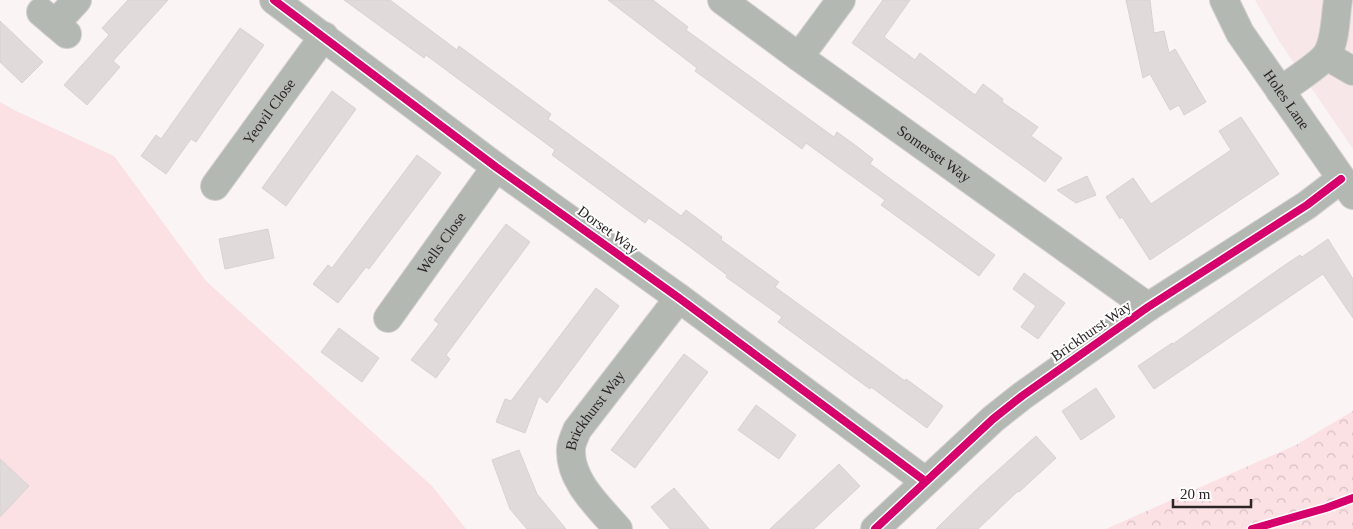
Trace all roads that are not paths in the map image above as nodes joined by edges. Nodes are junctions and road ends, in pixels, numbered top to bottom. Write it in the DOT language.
graph roads {
  1 [pos="77,0"];
  2 [pos="274,0"];
  3 [pos="722,0"];
  4 [pos="841,0"];
  5 [pos="1224,0"];
  6 [pos="1338,0"];
  7 [pos="54,23"];
  8 [pos="324,36"];
  9 [pos="1327,56"];
  10 [pos="799,57"];
  11 [pos="1353,71"];
  12 [pos="1280,91"];
  13 [pos="496,167"];
  14 [pos="216,187"];
  15 [pos="1347,187"];
  16 [pos="679,298"];
  17 [pos="1148,307"];
  18 [pos="387,318"];
  19 [pos="926,481"];
  20 [pos="618,529"];
  21 [pos="875,529"];
  1 -- 7 [label="street"];
  2 -- 8 [label="street, Dorset Way"];
  3 -- 10 [label="street, Somerset Way"];
  4 -- 10 [label="street"];
  5 -- 12 [label="street, Holes Lane"];
  6 -- 9 [label="street"];
  8 -- 13 [label="street, Dorset Way"];
  8 -- 14 [label="street, Yeovil Close"];
  9 -- 11 [label="street"];
  9 -- 12 [label="street"];
  10 -- 17 [label="street, Somerset Way"];
  12 -- 15 [label="street, Holes Lane"];
  13 -- 16 [label="street, Dorset Way"];
  13 -- 18 [label="street, Wells Close"];
  15 -- 17 [label="street, Brickhurst Way"];
  16 -- 19 [label="street, Dorset Way"];
  16 -- 20 [label="street, Brickhurst Way"];
  17 -- 19 [label="street, Brickhurst Way"];
  19 -- 21 [label="street, Brickhurst Way"];
}
